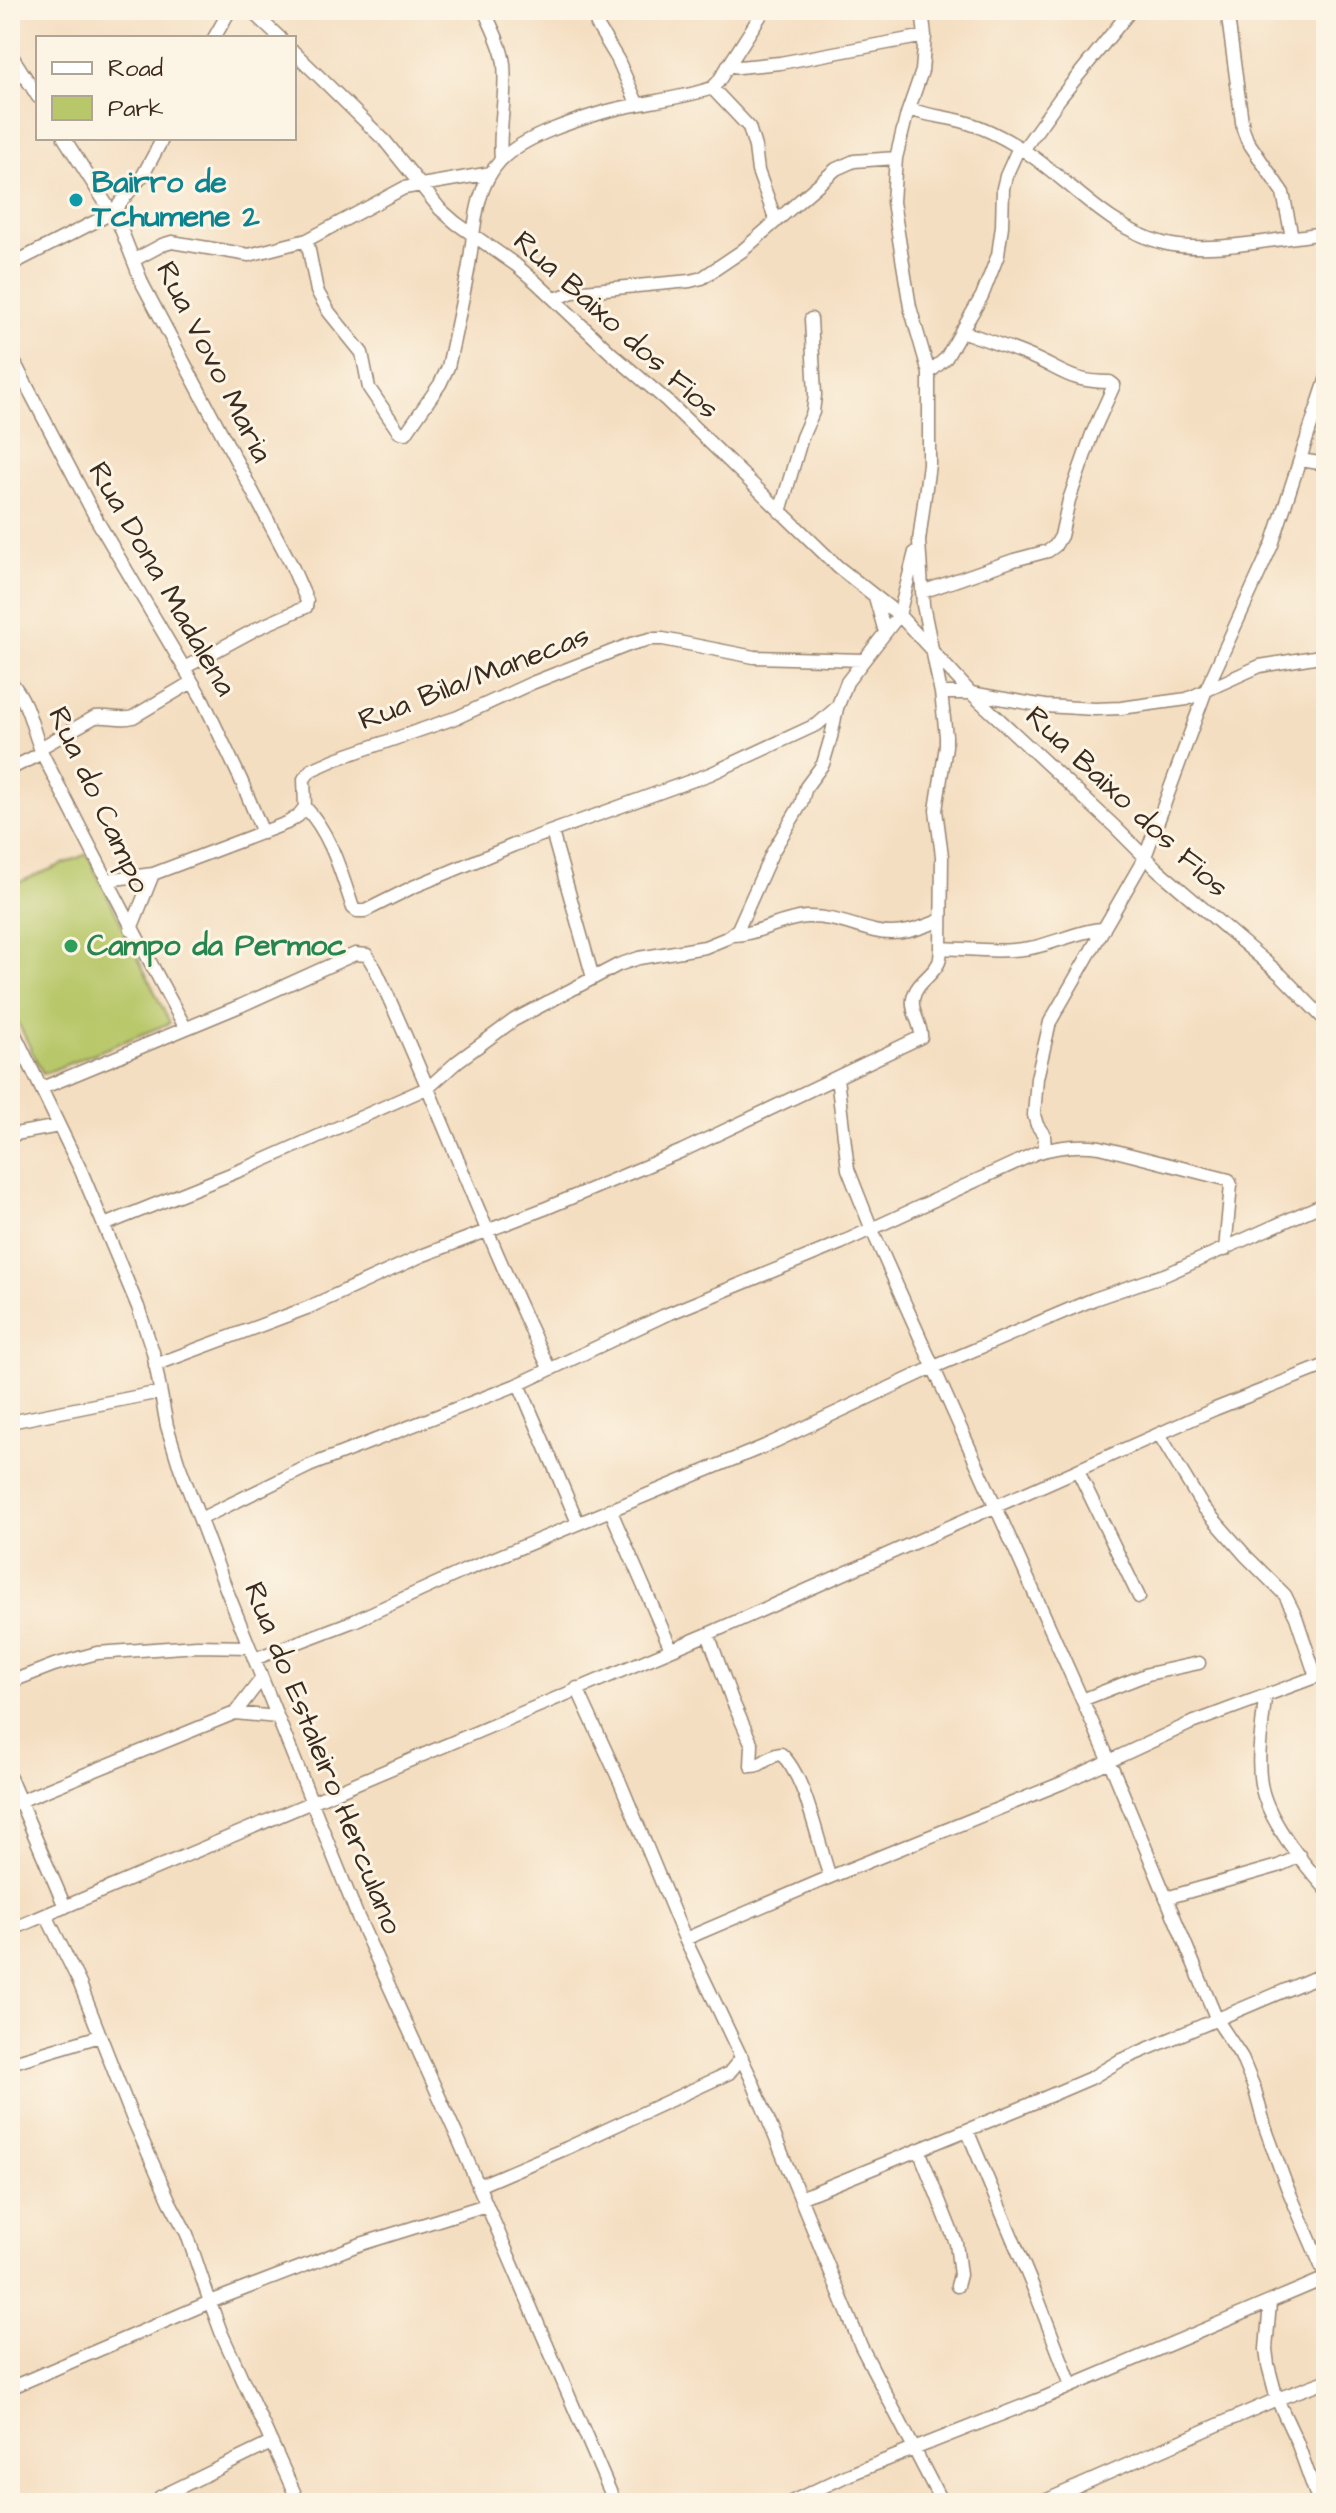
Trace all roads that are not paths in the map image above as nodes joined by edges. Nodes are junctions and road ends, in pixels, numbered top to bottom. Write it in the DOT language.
graph roads {
  1 [pos="230,10"];
  2 [pos="250,10"];
  3 [pos="484,10"];
  4 [pos="593,10"];
  5 [pos="764,10"];
  6 [pos="922,10"];
  7 [pos="1131,10"];
  8 [pos="1227,10"];
  9 [pos="215,36"];
  10 [pos="278,36"];
  11 [pos="925,36"];
  12 [pos="10,53"];
  13 [pos="296,54"];
  14 [pos="728,65"];
  15 [pos="712,88"];
  16 [pos="36,94"];
  17 [pos="637,103"];
  18 [pos="909,109"];
  19 [pos="65,140"];
  20 [pos="162,140"];
  21 [pos="1021,149"];
  22 [pos="896,158"];
  23 [pos="501,160"];
  24 [pos="491,173"];
  25 [pos="421,185"];
  26 [pos="476,211"];
  27 [pos="112,213"];
  28 [pos="776,221"];
  29 [pos="456,223"];
  30 [pos="1326,233"];
  31 [pos="474,236"];
  32 [pos="1292,237"];
  33 [pos="307,240"];
  34 [pos="134,260"];
  35 [pos="10,265"];
  36 [pos="555,299"];
  37 [pos="811,319"];
  38 [pos="961,331"];
  39 [pos="10,354"];
  40 [pos="929,373"];
  41 [pos="1326,380"];
  42 [pos="1300,460"];
  43 [pos="1326,464"];
  44 [pos="780,512"];
  45 [pos="919,541"];
  46 [pos="922,592"];
  47 [pos="875,597"];
  48 [pos="899,615"];
  49 [pos="885,632"];
  50 [pos="933,652"];
  51 [pos="1326,655"];
  52 [pos="863,660"];
  53 [pos="184,668"];
  54 [pos="10,681"];
  55 [pos="192,682"];
  56 [pos="1206,690"];
  57 [pos="941,693"];
  58 [pos="971,693"];
  59 [pos="837,708"];
  60 [pos="41,751"];
  61 [pos="10,769"];
  62 [pos="305,807"];
  63 [pos="552,832"];
  64 [pos="263,833"];
  65 [pos="1145,857"];
  66 [pos="153,874"];
  67 [pos="107,880"];
  68 [pos="941,920"];
  69 [pos="131,929"];
  70 [pos="1104,929"];
  71 [pos="733,935"];
  72 [pos="941,948"];
  73 [pos="593,978"];
  74 [pos="1326,1021"];
  75 [pos="10,1024"];
  76 [pos="185,1027"];
  77 [pos="837,1078"];
  78 [pos="429,1087"];
  79 [pos="42,1088"];
  80 [pos="59,1126"];
  81 [pos="10,1135"];
  82 [pos="1045,1150"];
  83 [pos="1326,1203"];
  84 [pos="104,1225"];
  85 [pos="872,1230"];
  86 [pos="486,1232"];
  87 [pos="1225,1250"];
  88 [pos="155,1365"];
  89 [pos="1326,1365"];
  90 [pos="934,1367"];
  91 [pos="549,1368"];
  92 [pos="519,1384"];
  93 [pos="160,1392"];
  94 [pos="10,1422"];
  95 [pos="1159,1434"];
  96 [pos="1078,1471"];
  97 [pos="994,1505"];
  98 [pos="610,1509"];
  99 [pos="200,1519"];
  100 [pos="578,1523"];
  101 [pos="1139,1597"];
  102 [pos="708,1634"];
  103 [pos="671,1649"];
  104 [pos="251,1653"];
  105 [pos="1199,1663"];
  106 [pos="1321,1675"];
  107 [pos="262,1678"];
  108 [pos="10,1682"];
  109 [pos="577,1688"];
  110 [pos="1265,1697"];
  111 [pos="1082,1700"];
  112 [pos="235,1713"];
  113 [pos="277,1717"];
  114 [pos="1109,1760"];
  115 [pos="10,1778"];
  116 [pos="15,1803"];
  117 [pos="311,1803"];
  118 [pos="1300,1856"];
  119 [pos="830,1877"];
  120 [pos="1326,1889"];
  121 [pos="1166,1898"];
  122 [pos="65,1907"];
  123 [pos="46,1915"];
  124 [pos="10,1930"];
  125 [pos="685,1939"];
  126 [pos="1326,1973"];
  127 [pos="1217,2020"];
  128 [pos="100,2036"];
  129 [pos="742,2057"];
  130 [pos="10,2063"];
  131 [pos="729,2073"];
  132 [pos="751,2078"];
  133 [pos="967,2130"];
  134 [pos="919,2150"];
  135 [pos="478,2186"];
  136 [pos="800,2198"];
  137 [pos="486,2205"];
  138 [pos="1326,2277"];
  139 [pos="957,2286"];
  140 [pos="210,2302"];
  141 [pos="1270,2303"];
  142 [pos="1326,2381"];
  143 [pos="1071,2385"];
  144 [pos="10,2388"];
  145 [pos="1277,2399"];
  146 [pos="271,2443"];
  147 [pos="915,2448"];
  148 [pos="160,2497"];
  149 [pos="299,2503"];
  150 [pos="615,2503"];
  151 [pos="789,2503"];
  152 [pos="942,2503"];
  153 [pos="1040,2503"];
  154 [pos="1319,2503"];
  1 -- 9 [label="street"];
  2 -- 10 [label="street"];
  3 -- 23 [label="street"];
  4 -- 17 [label="street"];
  5 -- 14 [label="street"];
  6 -- 11 [label="street"];
  7 -- 21 [label="street"];
  8 -- 32 [label="street"];
  11 -- 14 [label="street"];
  11 -- 18 [label="street"];
  12 -- 16 [label="street"];
  13 -- 25 [label="street, Rua Baixo dos Fios"];
  14 -- 15 [label="street"];
  15 -- 17 [label="street"];
  15 -- 28 [label="street"];
  17 -- 23 [label="street"];
  18 -- 21 [label="street"];
  18 -- 22 [label="street"];
  19 -- 27 [label="street, Rua Vovo Maria"];
  20 -- 27 [label="street"];
  21 -- 32 [label="street"];
  21 -- 38 [label="street"];
  22 -- 28 [label="street"];
  22 -- 40 [label="street"];
  23 -- 24 [label="street"];
  24 -- 25 [label="street"];
  24 -- 26 [label="street"];
  25 -- 29 [label="street, Rua Baixo dos Fios"];
  25 -- 33 [label="street"];
  26 -- 29 [label="street"];
  26 -- 31 [label="street"];
  27 -- 34 [label="street, Rua Vovo Maria"];
  27 -- 35 [label="street"];
  28 -- 36 [label="street"];
  29 -- 31 [label="street, Rua Baixo dos Fios"];
  30 -- 32 [label="street"];
  31 -- 33 [label="street"];
  31 -- 36 [label="street, Rua Baixo dos Fios"];
  33 -- 34 [label="street"];
  34 -- 53 [label="street, Rua Vovo Maria"];
  36 -- 44 [label="street, Rua Baixo dos Fios"];
  37 -- 44 [label="street"];
  38 -- 40 [label="street"];
  38 -- 46 [label="street"];
  39 -- 53 [label="street, Rua Dona Madalena"];
  40 -- 45 [label="street"];
  41 -- 42 [label="street"];
  42 -- 43 [label="street"];
  42 -- 56 [label="street"];
  44 -- 47 [label="street, Rua Baixo dos Fios"];
  45 -- 46 [label="street"];
  45 -- 48 [label="street"];
  46 -- 50 [label="street"];
  47 -- 48 [label="street, Rua Baixo dos Fios"];
  47 -- 49 [label="street"];
  48 -- 49 [label="street"];
  48 -- 50 [label="street, Rua Baixo dos Fios"];
  49 -- 52 [label="street"];
  50 -- 57 [label="street"];
  50 -- 58 [label="street, Rua Baixo dos Fios"];
  51 -- 56 [label="street"];
  52 -- 59 [label="street"];
  52 -- 62 [label="street, Rua Bila/Manecas"];
  53 -- 55 [label="street, Rua Dona Madalena"];
  54 -- 60 [label="street, Rua do Campo"];
  55 -- 60 [label="street"];
  55 -- 64 [label="street, Rua Dona Madalena"];
  56 -- 58 [label="street"];
  56 -- 65 [label="street"];
  57 -- 58 [label="street"];
  57 -- 68 [label="street"];
  58 -- 65 [label="street, Rua Baixo dos Fios"];
  59 -- 63 [label="street"];
  59 -- 71 [label="street"];
  60 -- 61 [label="street"];
  60 -- 67 [label="street, Rua do Campo"];
  62 -- 63 [label="street"];
  62 -- 64 [label="street"];
  63 -- 73 [label="street"];
  64 -- 66 [label="street"];
  65 -- 70 [label="street"];
  65 -- 74 [label="street, Rua Baixo dos Fios"];
  66 -- 67 [label="street"];
  66 -- 69 [label="street"];
  67 -- 69 [label="street, Rua do Campo"];
  68 -- 71 [label="street"];
  68 -- 72 [label="street"];
  69 -- 76 [label="street, Rua do Campo"];
  70 -- 72 [label="street"];
  70 -- 82 [label="street"];
  71 -- 73 [label="street"];
  72 -- 77 [label="street"];
  73 -- 78 [label="street"];
  75 -- 79 [label="street, Rua do Estaleiro Herculano"];
  76 -- 78 [label="street"];
  76 -- 79 [label="street"];
  77 -- 85 [label="street"];
  77 -- 86 [label="street"];
  78 -- 84 [label="street"];
  78 -- 86 [label="street"];
  79 -- 80 [label="street, Rua do Estaleiro Herculano"];
  80 -- 81 [label="street"];
  80 -- 84 [label="street, Rua do Estaleiro Herculano"];
  82 -- 85 [label="street"];
  82 -- 87 [label="street"];
  83 -- 87 [label="street"];
  84 -- 88 [label="street, Rua do Estaleiro Herculano"];
  85 -- 90 [label="street"];
  85 -- 91 [label="street"];
  86 -- 88 [label="street"];
  86 -- 91 [label="street"];
  87 -- 90 [label="street"];
  88 -- 93 [label="street, Rua do Estaleiro Herculano"];
  89 -- 95 [label="street"];
  90 -- 97 [label="street"];
  90 -- 98 [label="street"];
  91 -- 92 [label="street"];
  92 -- 99 [label="street"];
  92 -- 100 [label="street"];
  93 -- 94 [label="street"];
  93 -- 99 [label="street, Rua do Estaleiro Herculano"];
  95 -- 96 [label="street"];
  95 -- 106 [label="street"];
  96 -- 97 [label="street"];
  96 -- 101 [label="street"];
  97 -- 102 [label="street"];
  97 -- 111 [label="street"];
  98 -- 100 [label="street"];
  98 -- 103 [label="street"];
  99 -- 104 [label="street, Rua do Estaleiro Herculano"];
  100 -- 104 [label="street"];
  102 -- 103 [label="street"];
  102 -- 119 [label="street"];
  103 -- 109 [label="street"];
  104 -- 107 [label="street, Rua do Estaleiro Herculano"];
  104 -- 108 [label="street"];
  105 -- 111 [label="street"];
  106 -- 110 [label="street"];
  107 -- 112 [label="street"];
  107 -- 113 [label="street, Rua do Estaleiro Herculano"];
  109 -- 117 [label="street"];
  109 -- 125 [label="street"];
  110 -- 114 [label="street"];
  110 -- 118 [label="street"];
  111 -- 114 [label="street"];
  112 -- 113 [label="street"];
  112 -- 116 [label="street"];
  113 -- 117 [label="street, Rua do Estaleiro Herculano"];
  114 -- 119 [label="street"];
  114 -- 121 [label="street"];
  115 -- 116 [label="street"];
  116 -- 122 [label="street"];
  117 -- 122 [label="street"];
  117 -- 135 [label="street, Rua do Estaleiro Herculano"];
  118 -- 120 [label="street"];
  118 -- 121 [label="street"];
  119 -- 125 [label="street"];
  121 -- 127 [label="street"];
  122 -- 123 [label="street"];
  123 -- 124 [label="street"];
  123 -- 128 [label="street"];
  125 -- 129 [label="street"];
  126 -- 127 [label="street"];
  127 -- 133 [label="street"];
  127 -- 138 [label="street"];
  128 -- 130 [label="street"];
  128 -- 140 [label="street"];
  129 -- 131 [label="street"];
  129 -- 132 [label="street"];
  131 -- 132 [label="street"];
  131 -- 135 [label="street"];
  132 -- 136 [label="street"];
  133 -- 134 [label="street"];
  133 -- 143 [label="street"];
  134 -- 136 [label="street"];
  134 -- 139 [label="street"];
  135 -- 137 [label="street, Rua do Estaleiro Herculano"];
  136 -- 147 [label="street"];
  137 -- 140 [label="street"];
  137 -- 150 [label="street, Rua do Estaleiro Herculano"];
  138 -- 141 [label="street"];
  140 -- 144 [label="street"];
  140 -- 146 [label="street"];
  141 -- 143 [label="street"];
  141 -- 145 [label="street"];
  142 -- 145 [label="street"];
  143 -- 147 [label="street"];
  145 -- 153 [label="street"];
  145 -- 154 [label="street"];
  146 -- 148 [label="street"];
  146 -- 149 [label="street"];
  147 -- 151 [label="street"];
  147 -- 152 [label="street"];
}
